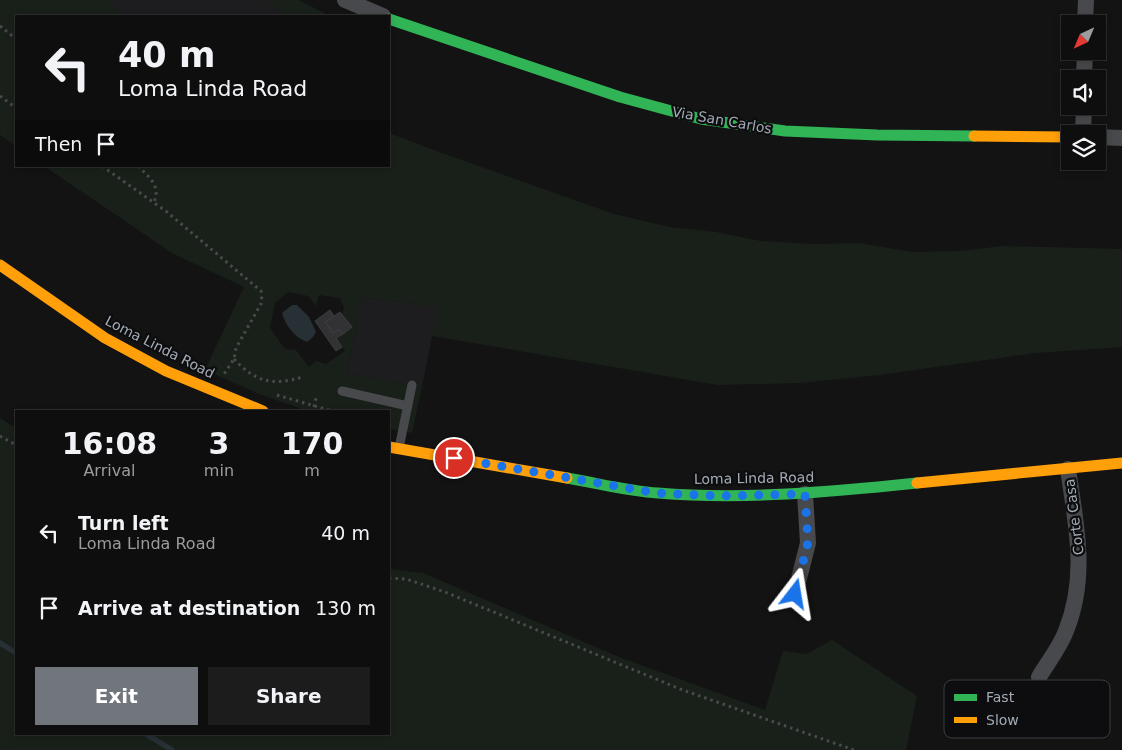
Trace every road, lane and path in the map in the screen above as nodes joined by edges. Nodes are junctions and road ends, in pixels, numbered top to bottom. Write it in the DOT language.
graph roads {
  1 [pos="345,0"];
  2 [pos="1086,0"];
  3 [pos="381,15"];
  4 [pos="1086,15"];
  5 [pos="390,19"];
  6 [pos="0,26"];
  7 [pos="15,38"];
  8 [pos="0,96"];
  9 [pos="15,107"];
  10 [pos="1061,137"];
  11 [pos="1106,137"];
  12 [pos="1122,138"];
  13 [pos="103,167"];
  14 [pos="139,167"];
  15 [pos="154,202"];
  16 [pos="0,265"];
  17 [pos="234,358"];
  18 [pos="224,374"];
  19 [pos="303,377"];
  20 [pos="412,385"];
  21 [pos="342,391"];
  22 [pos="316,398"];
  23 [pos="314,406"];
  24 [pos="408,406"];
  25 [pos="261,410"];
  26 [pos="0,436"];
  27 [pos="15,444"];
  28 [pos="394,448"];
  29 [pos="1122,463"];
  30 [pos="1068,469"];
  31 [pos="805,494"];
  32 [pos="390,578"];
  33 [pos="795,594"];
  34 [pos="1039,677"];
  35 [pos="854,750"];
  1 -- 3 [label="street"];
  2 -- 4 [label="street"];
  5 -- 10 [label="street, Via San Carlos"];
  6 -- 7 [label="path"];
  8 -- 9 [label="path"];
  11 -- 12 [label="street"];
  13 -- 15 [label="path"];
  14 -- 15 [label="path"];
  15 -- 17 [label="path"];
  16 -- 25 [label="street, Loma Linda Road"];
  17 -- 18 [label="path"];
  17 -- 19 [label="path"];
  20 -- 24 [label="lane"];
  21 -- 24 [label="lane"];
  22 -- 23 [label="path"];
  24 -- 28 [label="lane"];
  26 -- 27 [label="path"];
  28 -- 31 [label="street, Loma Linda Road"];
  29 -- 30 [label="street, Loma Linda Road"];
  30 -- 31 [label="street, Loma Linda Road"];
  30 -- 34 [label="street, Corte Casa"];
  31 -- 33 [label="street"];
  32 -- 35 [label="path"];
}
